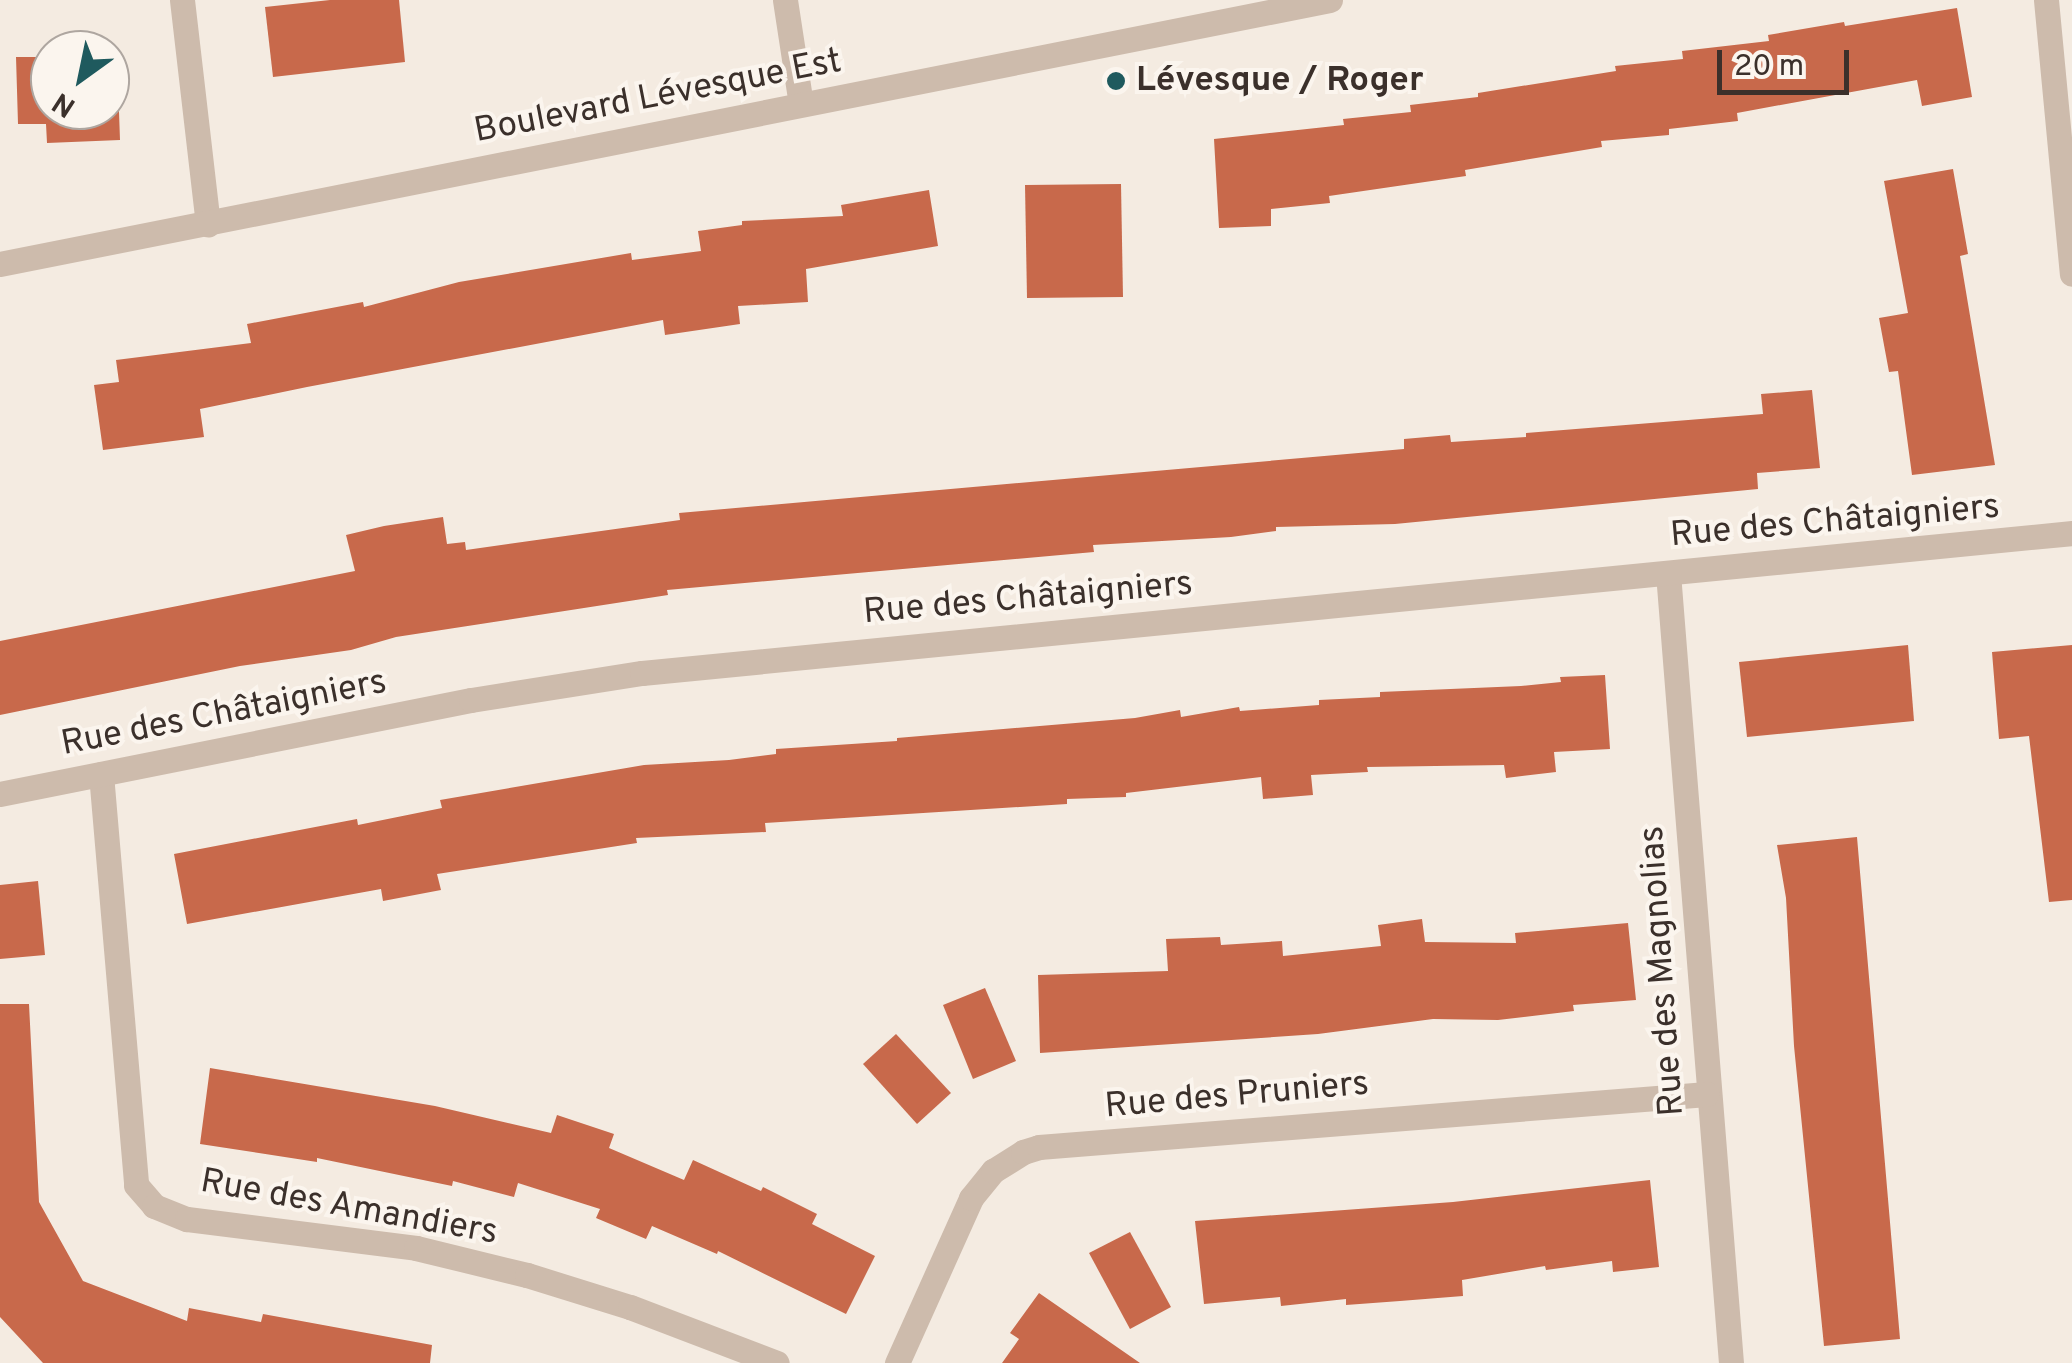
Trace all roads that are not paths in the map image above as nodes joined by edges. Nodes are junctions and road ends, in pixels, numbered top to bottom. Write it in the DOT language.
graph roads {
  1 [pos="182,0"];
  2 [pos="785,0"];
  3 [pos="1330,0"];
  4 [pos="2046,0"];
  5 [pos="1267,6"];
  6 [pos="801,104"];
  7 [pos="208,224"];
  8 [pos="0,264"];
  9 [pos="2072,274"];
  10 [pos="2072,533"];
  11 [pos="1668,573"];
  12 [pos="101,774"];
  13 [pos="0,794"];
  14 [pos="1708,1094"];
  15 [pos="777,1363"];
  16 [pos="897,1363"];
  17 [pos="1731,1363"];
  1 -- 7 [label="street"];
  2 -- 6 [label="street"];
  3 -- 5 [label="street, Boulevard Lévesque Est"];
  4 -- 9 [label="street"];
  5 -- 6 [label="street, Boulevard Lévesque Est"];
  6 -- 7 [label="street, Boulevard Lévesque Est"];
  7 -- 8 [label="street, Boulevard Lévesque Est"];
  10 -- 11 [label="street, Rue des Châtaigniers"];
  11 -- 12 [label="street, Rue des Châtaigniers"];
  11 -- 14 [label="street, Rue des Magnolias"];
  12 -- 13 [label="street, Rue des Châtaigniers"];
  12 -- 15 [label="street, Rue des Amandiers"];
  14 -- 16 [label="street, Rue des Pruniers"];
  14 -- 17 [label="street, Rue des Magnolias"];
}
